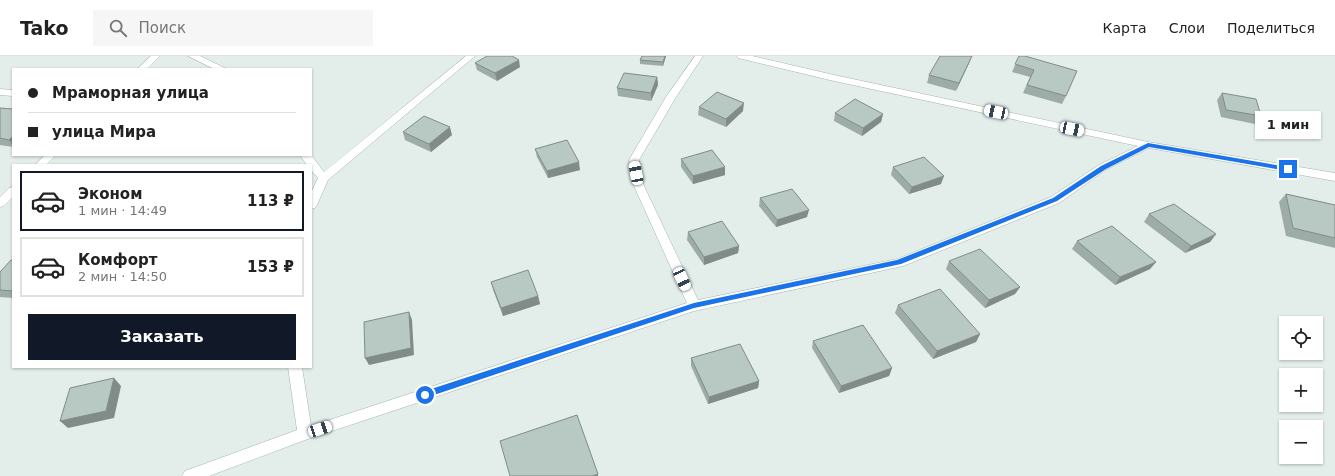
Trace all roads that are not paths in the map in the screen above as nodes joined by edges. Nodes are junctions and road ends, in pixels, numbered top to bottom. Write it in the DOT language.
graph roads {
  1 [pos="156,56"];
  2 [pos="192,56"];
  3 [pos="471,56"];
  4 [pos="699,56"];
  5 [pos="741,56"];
  6 [pos="143,68"];
  7 [pos="220,68"];
  8 [pos="0,92"];
  9 [pos="12,93"];
  10 [pos="1148,145"];
  11 [pos="50,156"];
  12 [pos="306,156"];
  13 [pos="41,164"];
  14 [pos="1335,177"];
  15 [pos="323,178"];
  16 [pos="12,192"];
  17 [pos="0,203"];
  18 [pos="312,203"];
  19 [pos="694,306"];
  20 [pos="296,368"];
  21 [pos="305,434"];
  22 [pos="190,476"];
  1 -- 6 [label="street"];
  2 -- 7 [label="street"];
  3 -- 15 [label="street"];
  4 -- 19 [label="street"];
  5 -- 10 [label="street"];
  8 -- 9 [label="street"];
  10 -- 14 [label="street"];
  10 -- 19 [label="street"];
  11 -- 13 [label="street"];
  12 -- 15 [label="street"];
  15 -- 18 [label="street"];
  16 -- 17 [label="street"];
  19 -- 21 [label="street"];
  20 -- 21 [label="street"];
  21 -- 22 [label="street"];
}
